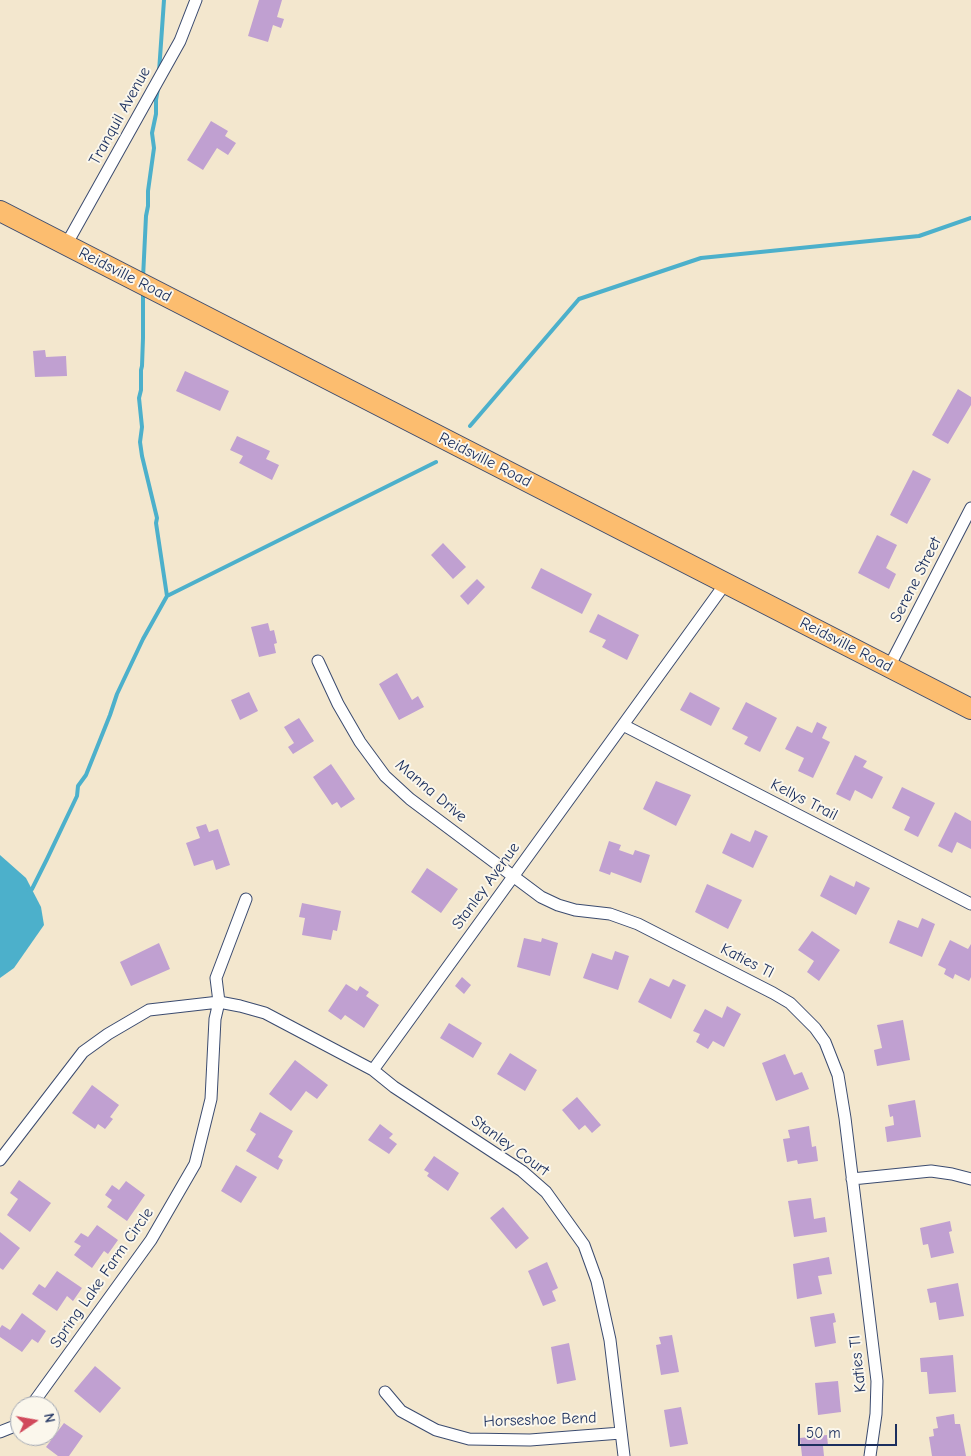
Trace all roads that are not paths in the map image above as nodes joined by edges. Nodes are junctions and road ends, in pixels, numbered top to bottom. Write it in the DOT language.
graph roads {
  1 [pos="196,0"];
  2 [pos="0,211"];
  3 [pos="66,245"];
  4 [pos="971,508"];
  5 [pos="726,584"];
  6 [pos="318,661"];
  7 [pos="889,668"];
  8 [pos="971,709"];
  9 [pos="623,725"];
  10 [pos="514,876"];
  11 [pos="246,899"];
  12 [pos="971,904"];
  13 [pos="219,1002"];
  14 [pos="373,1070"];
  15 [pos="0,1160"];
  16 [pos="852,1179"];
  17 [pos="971,1179"];
  18 [pos="385,1392"];
  19 [pos="38,1396"];
  20 [pos="621,1433"];
  21 [pos="624,1456"];
  22 [pos="870,1456"];
  1 -- 3 [label="street, Tranquil Avenue"];
  2 -- 3 [label="highway, Reidsville Road"];
  3 -- 5 [label="highway, Reidsville Road"];
  4 -- 7 [label="street, Serene Street"];
  5 -- 7 [label="highway, Reidsville Road"];
  5 -- 9 [label="street, Stanley Avenue"];
  6 -- 10 [label="street, Manna Drive"];
  7 -- 8 [label="highway, Reidsville Road"];
  9 -- 10 [label="street, Stanley Avenue"];
  9 -- 12 [label="street, Kellys Trail"];
  10 -- 14 [label="street, Stanley Avenue"];
  10 -- 16 [label="street, Katies Tl"];
  11 -- 13 [label="street, Spring Lake Farm Circle"];
  13 -- 14 [label="street"];
  13 -- 15 [label="street"];
  13 -- 19 [label="street, Spring Lake Farm Circle"];
  14 -- 20 [label="street, Stanley Court"];
  16 -- 17 [label="street"];
  16 -- 22 [label="street, Katies Tl"];
  18 -- 20 [label="street, Horseshoe Bend"];
  20 -- 21 [label="street, Stanley Court"];
}
